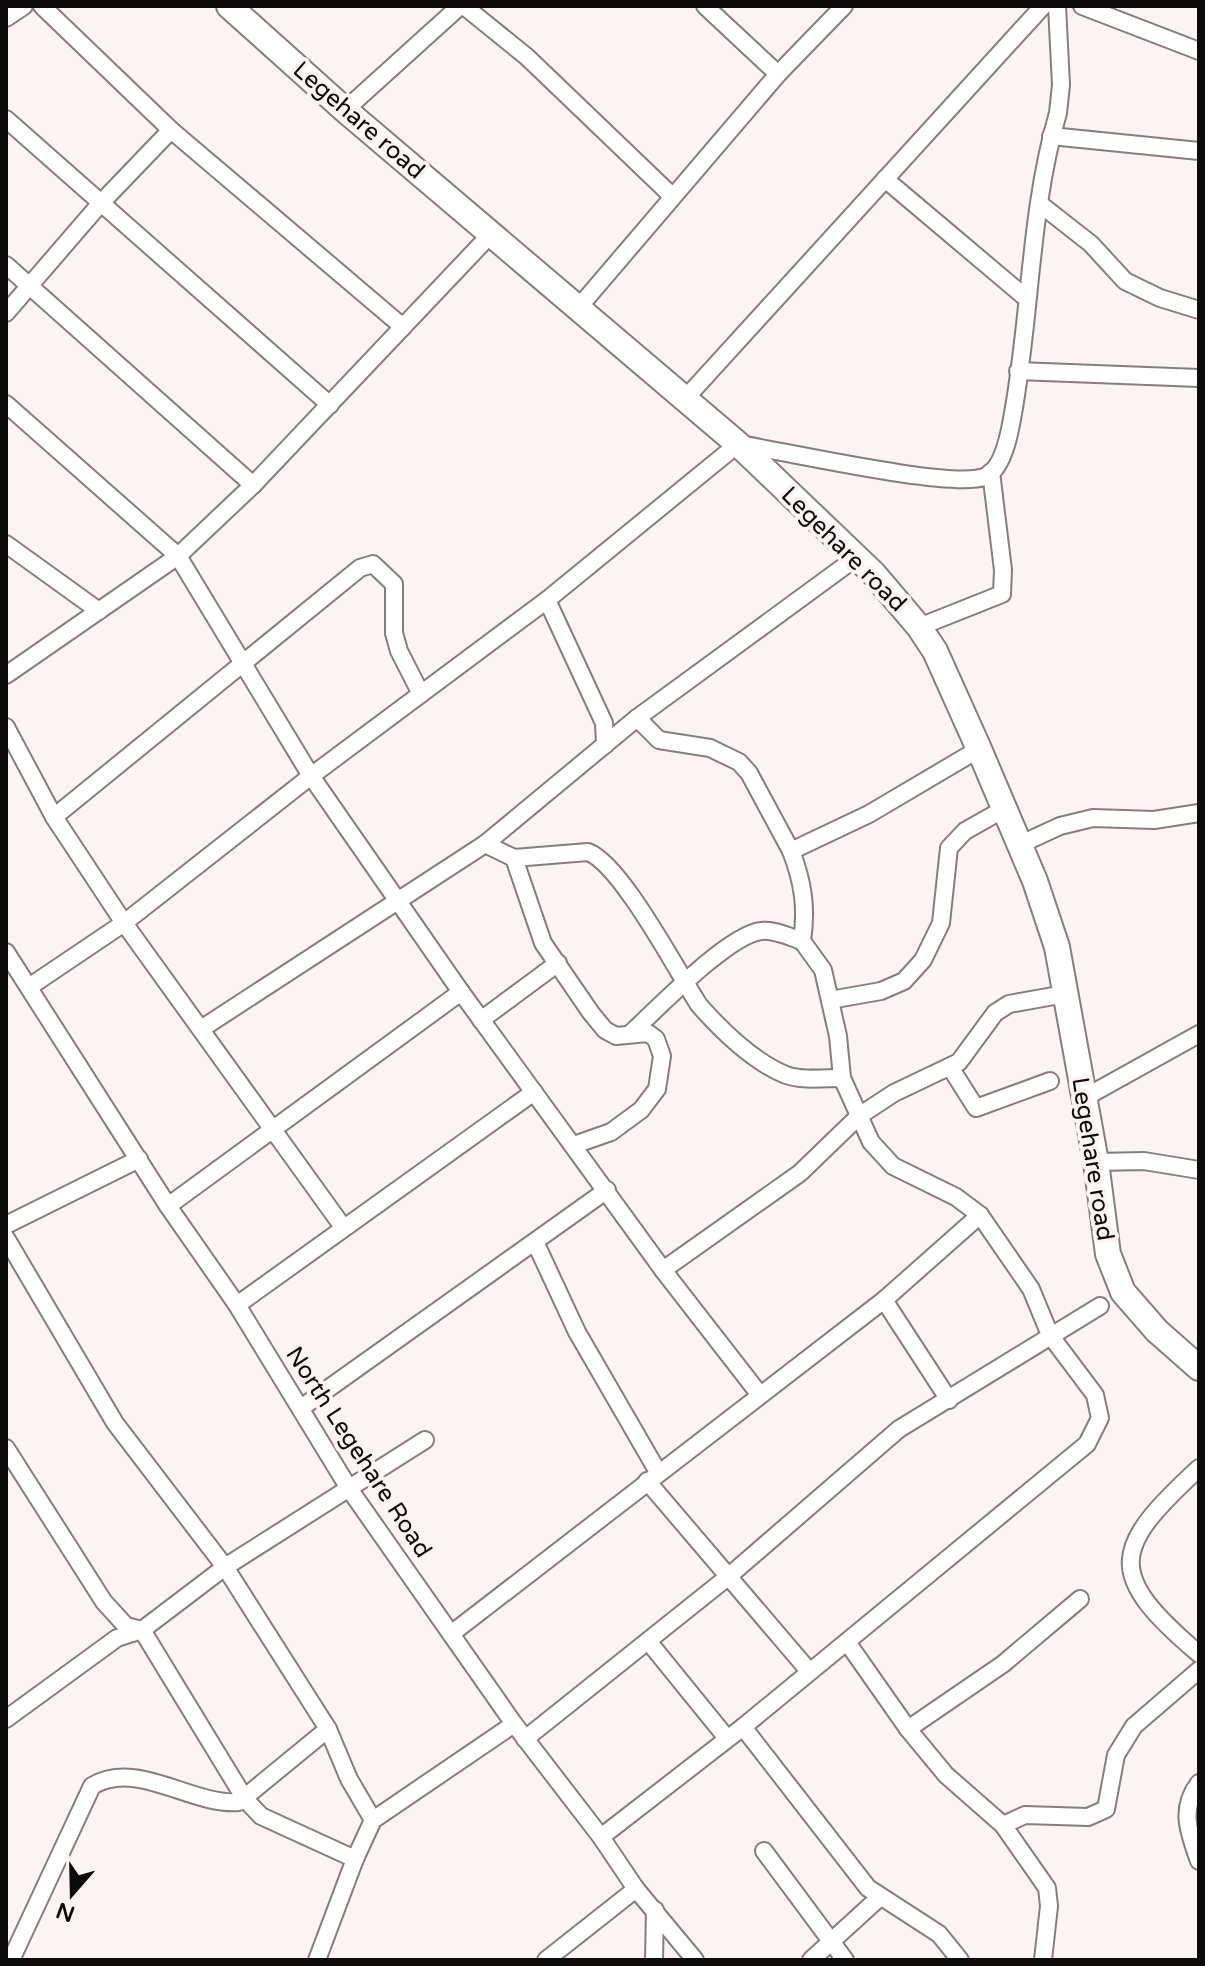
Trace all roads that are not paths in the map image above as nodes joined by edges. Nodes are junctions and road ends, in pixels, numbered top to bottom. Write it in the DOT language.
graph roads {
  1 [pos="42,6"];
  2 [pos="229,6"];
  3 [pos="462,6"];
  4 [pos="705,6"];
  5 [pos="844,6"];
  6 [pos="1043,6"];
  7 [pos="1057,6"];
  8 [pos="1082,6"];
  9 [pos="1199,51"];
  10 [pos="778,74"];
  11 [pos="345,110"];
  12 [pos="6,119"];
  13 [pos="171,130"];
  14 [pos="1051,136"];
  15 [pos="1199,151"];
  16 [pos="885,179"];
  17 [pos="672,196"];
  18 [pos="100,204"];
  19 [pos="1040,204"];
  20 [pos="491,234"];
  21 [pos="6,265"];
  22 [pos="33,287"];
  23 [pos="1026,298"];
  24 [pos="579,307"];
  25 [pos="1199,310"];
  26 [pos="6,313"];
  27 [pos="403,327"];
  28 [pos="1018,371"];
  29 [pos="1199,378"];
  30 [pos="684,400"];
  31 [pos="6,404"];
  32 [pos="330,405"];
  33 [pos="738,444"];
  34 [pos="991,472"];
  35 [pos="253,485"];
  36 [pos="6,544"];
  37 [pos="178,556"];
  38 [pos="857,557"];
  39 [pos="547,600"];
  40 [pos="99,611"];
  41 [pos="919,627"];
  42 [pos="243,664"];
  43 [pos="6,675"];
  44 [pos="421,694"];
  45 [pos="637,718"];
  46 [pos="6,727"];
  47 [pos="605,745"];
  48 [pos="979,749"];
  49 [pos="311,776"];
  50 [pos="1004,809"];
  51 [pos="1199,813"];
  52 [pos="54,817"];
  53 [pos="485,844"];
  54 [pos="1019,845"];
  55 [pos="791,851"];
  56 [pos="514,858"];
  57 [pos="399,899"];
  58 [pos="124,923"];
  59 [pos="802,941"];
  60 [pos="6,952"];
  61 [pos="558,963"];
  62 [pos="685,983"];
  63 [pos="29,987"];
  64 [pos="461,992"];
  65 [pos="1065,994"];
  66 [pos="830,1000"];
  67 [pos="481,1020"];
  68 [pos="201,1029"];
  69 [pos="631,1033"];
  70 [pos="1199,1034"];
  71 [pos="950,1067"];
  72 [pos="842,1078"];
  73 [pos="1050,1081"];
  74 [pos="534,1092"];
  75 [pos="1084,1098"];
  76 [pos="859,1116"];
  77 [pos="270,1129"];
  78 [pos="574,1145"];
  79 [pos="139,1159"];
  80 [pos="1096,1162"];
  81 [pos="1199,1170"];
  82 [pos="607,1190"];
  83 [pos="168,1206"];
  84 [pos="980,1215"];
  85 [pos="6,1225"];
  86 [pos="343,1227"];
  87 [pos="6,1238"];
  88 [pos="536,1244"];
  89 [pos="663,1270"];
  90 [pos="884,1300"];
  91 [pos="237,1305"];
  92 [pos="1100,1306"];
  93 [pos="1055,1332"];
  94 [pos="1199,1368"];
  95 [pos="760,1395"];
  96 [pos="949,1400"];
  97 [pos="301,1408"];
  98 [pos="425,1440"];
  99 [pos="6,1448"];
  100 [pos="1199,1468"];
  101 [pos="652,1477"];
  102 [pos="350,1490"];
  103 [pos="225,1567"];
  104 [pos="729,1576"];
  105 [pos="1080,1599"];
  106 [pos="142,1630"];
  107 [pos="451,1634"];
  108 [pos="648,1641"];
  109 [pos="847,1642"];
  110 [pos="1199,1654"];
  111 [pos="1199,1670"];
  112 [pos="809,1671"];
  113 [pos="6,1719"];
  114 [pos="514,1724"];
  115 [pos="743,1727"];
  116 [pos="328,1729"];
  117 [pos="908,1729"];
  118 [pos="726,1737"];
  119 [pos="525,1739"];
  120 [pos="1199,1783"];
  121 [pos="245,1799"];
  122 [pos="373,1820"];
  123 [pos="1003,1825"];
  124 [pos="601,1837"];
  125 [pos="764,1851"];
  126 [pos="355,1859"];
  127 [pos="1199,1861"];
  128 [pos="636,1889"];
  129 [pos="880,1897"];
  130 [pos="655,1910"];
  131 [pos="831,1941"];
  132 [pos="11,1960"];
  133 [pos="317,1960"];
  134 [pos="546,1960"];
  135 [pos="654,1960"];
  136 [pos="695,1960"];
  137 [pos="811,1960"];
  138 [pos="845,1960"];
  139 [pos="960,1960"];
  140 [pos="1043,1960"];
  1 -- 13 [label="street"];
  2 -- 11 [label="main road, Legehare road"];
  3 -- 11 [label="street"];
  3 -- 17 [label="street"];
  4 -- 10 [label="street"];
  5 -- 10 [label="street"];
  6 -- 16 [label="street"];
  7 -- 14 [label="street"];
  8 -- 9 [label="street"];
  10 -- 17 [label="street"];
  11 -- 20 [label="main road, Legehare road"];
  12 -- 18 [label="street"];
  13 -- 18 [label="street"];
  13 -- 27 [label="street"];
  14 -- 15 [label="street"];
  14 -- 19 [label="street"];
  16 -- 23 [label="street"];
  16 -- 30 [label="street"];
  17 -- 24 [label="street"];
  18 -- 22 [label="street"];
  18 -- 32 [label="street"];
  19 -- 23 [label="street"];
  19 -- 25 [label="street"];
  20 -- 24 [label="main road, Legehare road"];
  20 -- 27 [label="street"];
  21 -- 22 [label="street"];
  22 -- 26 [label="street"];
  22 -- 35 [label="street"];
  23 -- 28 [label="street"];
  24 -- 30 [label="main road, Legehare road"];
  27 -- 32 [label="street"];
  28 -- 29 [label="street"];
  28 -- 34 [label="street"];
  30 -- 33 [label="main road, Legehare road"];
  31 -- 37 [label="street"];
  32 -- 35 [label="street"];
  33 -- 34 [label="street"];
  33 -- 38 [label="main road, Legehare road"];
  33 -- 39 [label="street"];
  34 -- 41 [label="street"];
  35 -- 37 [label="street"];
  36 -- 40 [label="street"];
  37 -- 40 [label="street"];
  37 -- 42 [label="street"];
  38 -- 41 [label="main road, Legehare road"];
  38 -- 45 [label="street"];
  39 -- 44 [label="street"];
  39 -- 47 [label="street"];
  40 -- 43 [label="street"];
  41 -- 48 [label="main road, Legehare road"];
  42 -- 44 [label="street"];
  42 -- 49 [label="street"];
  42 -- 52 [label="street"];
  44 -- 49 [label="street"];
  45 -- 47 [label="street"];
  45 -- 55 [label="street"];
  46 -- 52 [label="street"];
  47 -- 53 [label="street"];
  48 -- 50 [label="main road, Legehare road"];
  48 -- 55 [label="street"];
  49 -- 57 [label="street"];
  49 -- 58 [label="street"];
  50 -- 54 [label="main road, Legehare road"];
  50 -- 66 [label="street"];
  51 -- 54 [label="street"];
  52 -- 58 [label="street"];
  53 -- 56 [label="street"];
  53 -- 57 [label="street"];
  54 -- 65 [label="main road, Legehare road"];
  55 -- 59 [label="street"];
  56 -- 61 [label="street"];
  56 -- 62 [label="street"];
  57 -- 64 [label="street"];
  57 -- 68 [label="street"];
  58 -- 63 [label="street"];
  58 -- 68 [label="street"];
  59 -- 62 [label="street"];
  59 -- 66 [label="street"];
  60 -- 63 [label="street, North Legehare Road"];
  61 -- 67 [label="street"];
  61 -- 69 [label="street"];
  62 -- 69 [label="street"];
  62 -- 72 [label="street"];
  63 -- 79 [label="street, North Legehare Road"];
  64 -- 67 [label="street"];
  64 -- 77 [label="street"];
  65 -- 71 [label="street"];
  65 -- 75 [label="main road, Legehare road"];
  66 -- 72 [label="street"];
  67 -- 74 [label="street"];
  68 -- 77 [label="street"];
  69 -- 78 [label="street"];
  70 -- 75 [label="street"];
  71 -- 73 [label="street"];
  71 -- 76 [label="street"];
  72 -- 76 [label="street"];
  74 -- 78 [label="street"];
  74 -- 86 [label="street"];
  75 -- 80 [label="main road, Legehare road"];
  76 -- 84 [label="street"];
  76 -- 89 [label="street"];
  77 -- 83 [label="street"];
  77 -- 86 [label="street"];
  78 -- 82 [label="street"];
  79 -- 83 [label="street, North Legehare Road"];
  79 -- 85 [label="street"];
  80 -- 81 [label="street"];
  80 -- 94 [label="main road, Legehare road"];
  82 -- 88 [label="street"];
  82 -- 89 [label="street"];
  83 -- 91 [label="street, North Legehare Road"];
  84 -- 90 [label="street"];
  84 -- 93 [label="street"];
  86 -- 91 [label="street"];
  87 -- 103 [label="street"];
  88 -- 97 [label="street"];
  88 -- 101 [label="street"];
  89 -- 95 [label="street"];
  90 -- 95 [label="street"];
  90 -- 96 [label="street"];
  91 -- 97 [label="street, North Legehare Road"];
  92 -- 93 [label="street"];
  93 -- 96 [label="street"];
  93 -- 109 [label="street"];
  95 -- 101 [label="street"];
  96 -- 104 [label="street"];
  97 -- 102 [label="street, North Legehare Road"];
  98 -- 102 [label="street"];
  99 -- 106 [label="street"];
  100 -- 110 [label="street"];
  101 -- 104 [label="street"];
  101 -- 107 [label="street"];
  102 -- 103 [label="street"];
  102 -- 107 [label="street, North Legehare Road"];
  103 -- 106 [label="street"];
  103 -- 116 [label="street"];
  104 -- 108 [label="street"];
  104 -- 112 [label="street"];
  105 -- 117 [label="street"];
  106 -- 113 [label="street"];
  106 -- 121 [label="street"];
  107 -- 114 [label="street, North Legehare Road"];
  108 -- 118 [label="street"];
  108 -- 119 [label="street"];
  109 -- 112 [label="street"];
  109 -- 117 [label="street"];
  111 -- 123 [label="street"];
  112 -- 115 [label="street"];
  114 -- 119 [label="street, North Legehare Road"];
  114 -- 122 [label="street"];
  115 -- 118 [label="street"];
  115 -- 129 [label="street"];
  116 -- 121 [label="street"];
  116 -- 122 [label="street"];
  117 -- 123 [label="street"];
  118 -- 124 [label="street"];
  119 -- 124 [label="street, North Legehare Road"];
  120 -- 127 [label="street"];
  121 -- 126 [label="street"];
  121 -- 132 [label="street"];
  122 -- 126 [label="street"];
  123 -- 140 [label="street"];
  124 -- 128 [label="street, North Legehare Road"];
  125 -- 131 [label="street"];
  126 -- 133 [label="street"];
  128 -- 130 [label="street, North Legehare Road"];
  128 -- 134 [label="street"];
  129 -- 131 [label="street"];
  129 -- 139 [label="street"];
  130 -- 135 [label="street"];
  130 -- 136 [label="street, North Legehare Road"];
  131 -- 137 [label="street"];
  131 -- 138 [label="street"];
}
